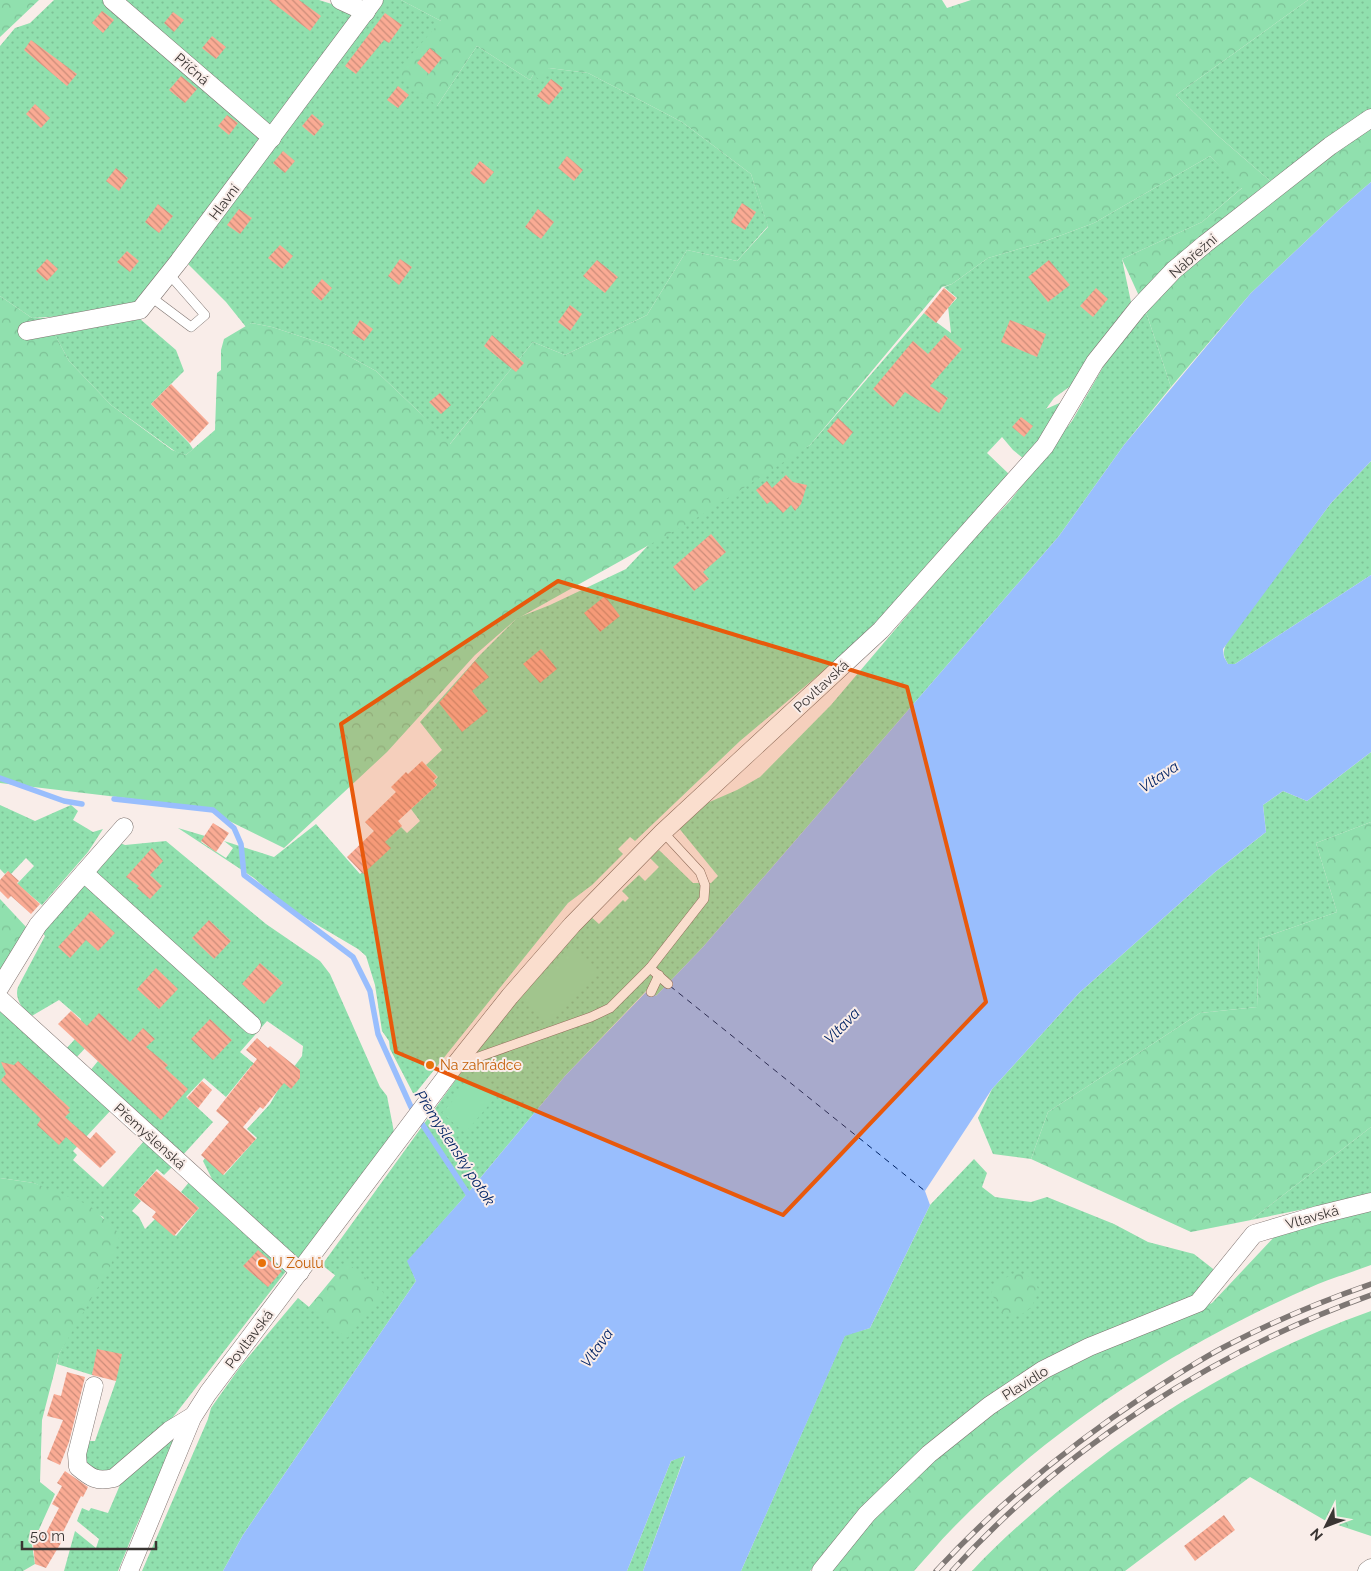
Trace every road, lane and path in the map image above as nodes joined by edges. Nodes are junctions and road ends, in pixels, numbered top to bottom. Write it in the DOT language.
graph roads {
  1 [pos="112,0"];
  2 [pos="340,0"];
  3 [pos="370,6"];
  4 [pos="1371,118"];
  5 [pos="272,138"];
  6 [pos="169,274"];
  7 [pos="151,297"];
  8 [pos="27,331"];
  9 [pos="1054,432"];
  10 [pos="124,826"];
  11 [pos="663,832"];
  12 [pos="84,873"];
  13 [pos="650,968"];
  14 [pos="659,975"];
  15 [pos="668,984"];
  16 [pos="0,987"];
  17 [pos="650,992"];
  18 [pos="0,999"];
  19 [pos="252,1025"];
  20 [pos="455,1065"];
  21 [pos="1371,1202"];
  22 [pos="1254,1234"];
  23 [pos="300,1272"];
  24 [pos="94,1386"];
  25 [pos="193,1416"];
  26 [pos="1371,1568"];
  27 [pos="129,1571"];
  28 [pos="821,1571"];
  29 [pos="1367,1571"];
  1 -- 5 [label="street, Příčná"];
  2 -- 3 [label="street"];
  3 -- 5 [label="street, Hlavní"];
  4 -- 9 [label="street, Nábřežní"];
  5 -- 6 [label="street, Hlavní"];
  6 -- 7 [label="street, Hlavní"];
  6 -- 7 [label="lane"];
  7 -- 8 [label="street, Hlavní"];
  9 -- 11 [label="street, Povltavská"];
  10 -- 12 [label="street"];
  11 -- 13 [label="lane"];
  11 -- 20 [label="street, Povltavská"];
  12 -- 16 [label="street"];
  12 -- 19 [label="street"];
  13 -- 14 [label="lane"];
  13 -- 20 [label="lane"];
  14 -- 15 [label="lane"];
  14 -- 17 [label="lane"];
  18 -- 23 [label="street, Přemyšlenská"];
  20 -- 23 [label="street, Povltavská"];
  21 -- 22 [label="street, Vltavská"];
  22 -- 28 [label="street, Plavidlo"];
  23 -- 25 [label="street, Povltavská"];
  24 -- 25 [label="street"];
  25 -- 27 [label="street, Povltavská"];
  26 -- 29 [label="street"];
}
